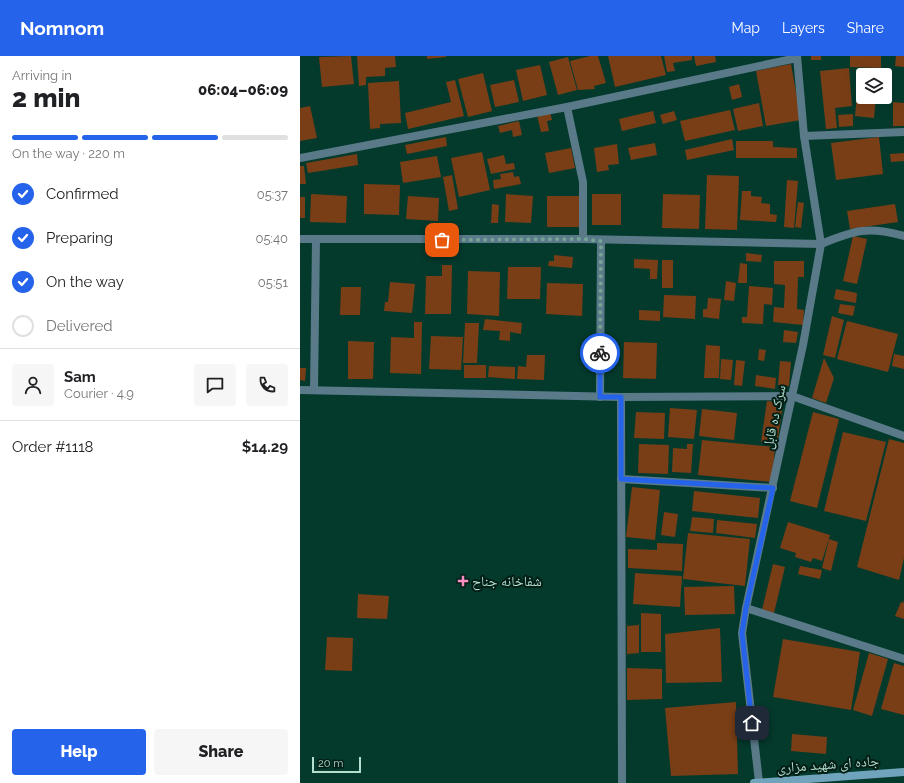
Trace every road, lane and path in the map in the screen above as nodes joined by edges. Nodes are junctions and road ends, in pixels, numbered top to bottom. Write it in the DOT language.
graph roads {
  1 [pos="797,57"];
  2 [pos="567,107"];
  3 [pos="904,132"];
  4 [pos="804,136"];
  5 [pos="300,158"];
  6 [pos="904,236"];
  7 [pos="300,239"];
  8 [pos="583,239"];
  9 [pos="316,240"];
  10 [pos="601,241"];
  11 [pos="821,244"];
  12 [pos="300,390"];
  13 [pos="314,390"];
  14 [pos="792,396"];
  15 [pos="600,397"];
  16 [pos="621,397"];
  17 [pos="904,436"];
  18 [pos="621,479"];
  19 [pos="773,488"];
  20 [pos="746,608"];
  21 [pos="904,659"];
  22 [pos="904,772"];
  23 [pos="622,783"];
  24 [pos="757,783"];
  1 -- 2 [label="street"];
  1 -- 4 [label="street, سرک ده قابل"];
  2 -- 5 [label="street"];
  2 -- 8 [label="street"];
  3 -- 4 [label="street"];
  4 -- 11 [label="street, سرک ده قابل"];
  6 -- 11 [label="street"];
  7 -- 9 [label="street"];
  8 -- 9 [label="street"];
  8 -- 10 [label="street"];
  9 -- 13 [label="street"];
  10 -- 11 [label="street"];
  10 -- 15 [label="street"];
  11 -- 14 [label="street, سرک ده قابل"];
  12 -- 13 [label="street"];
  13 -- 15 [label="street"];
  14 -- 16 [label="street"];
  14 -- 17 [label="street"];
  14 -- 19 [label="street, سرک ده قابل"];
  15 -- 16 [label="street"];
  16 -- 18 [label="street"];
  18 -- 19 [label="street"];
  18 -- 23 [label="street"];
  19 -- 20 [label="street, سرک ده قابل"];
  20 -- 21 [label="street"];
  20 -- 24 [label="street, سرک ده قابل"];
  22 -- 24 [label="main road, جاده ای شهید مزاری"];
}
